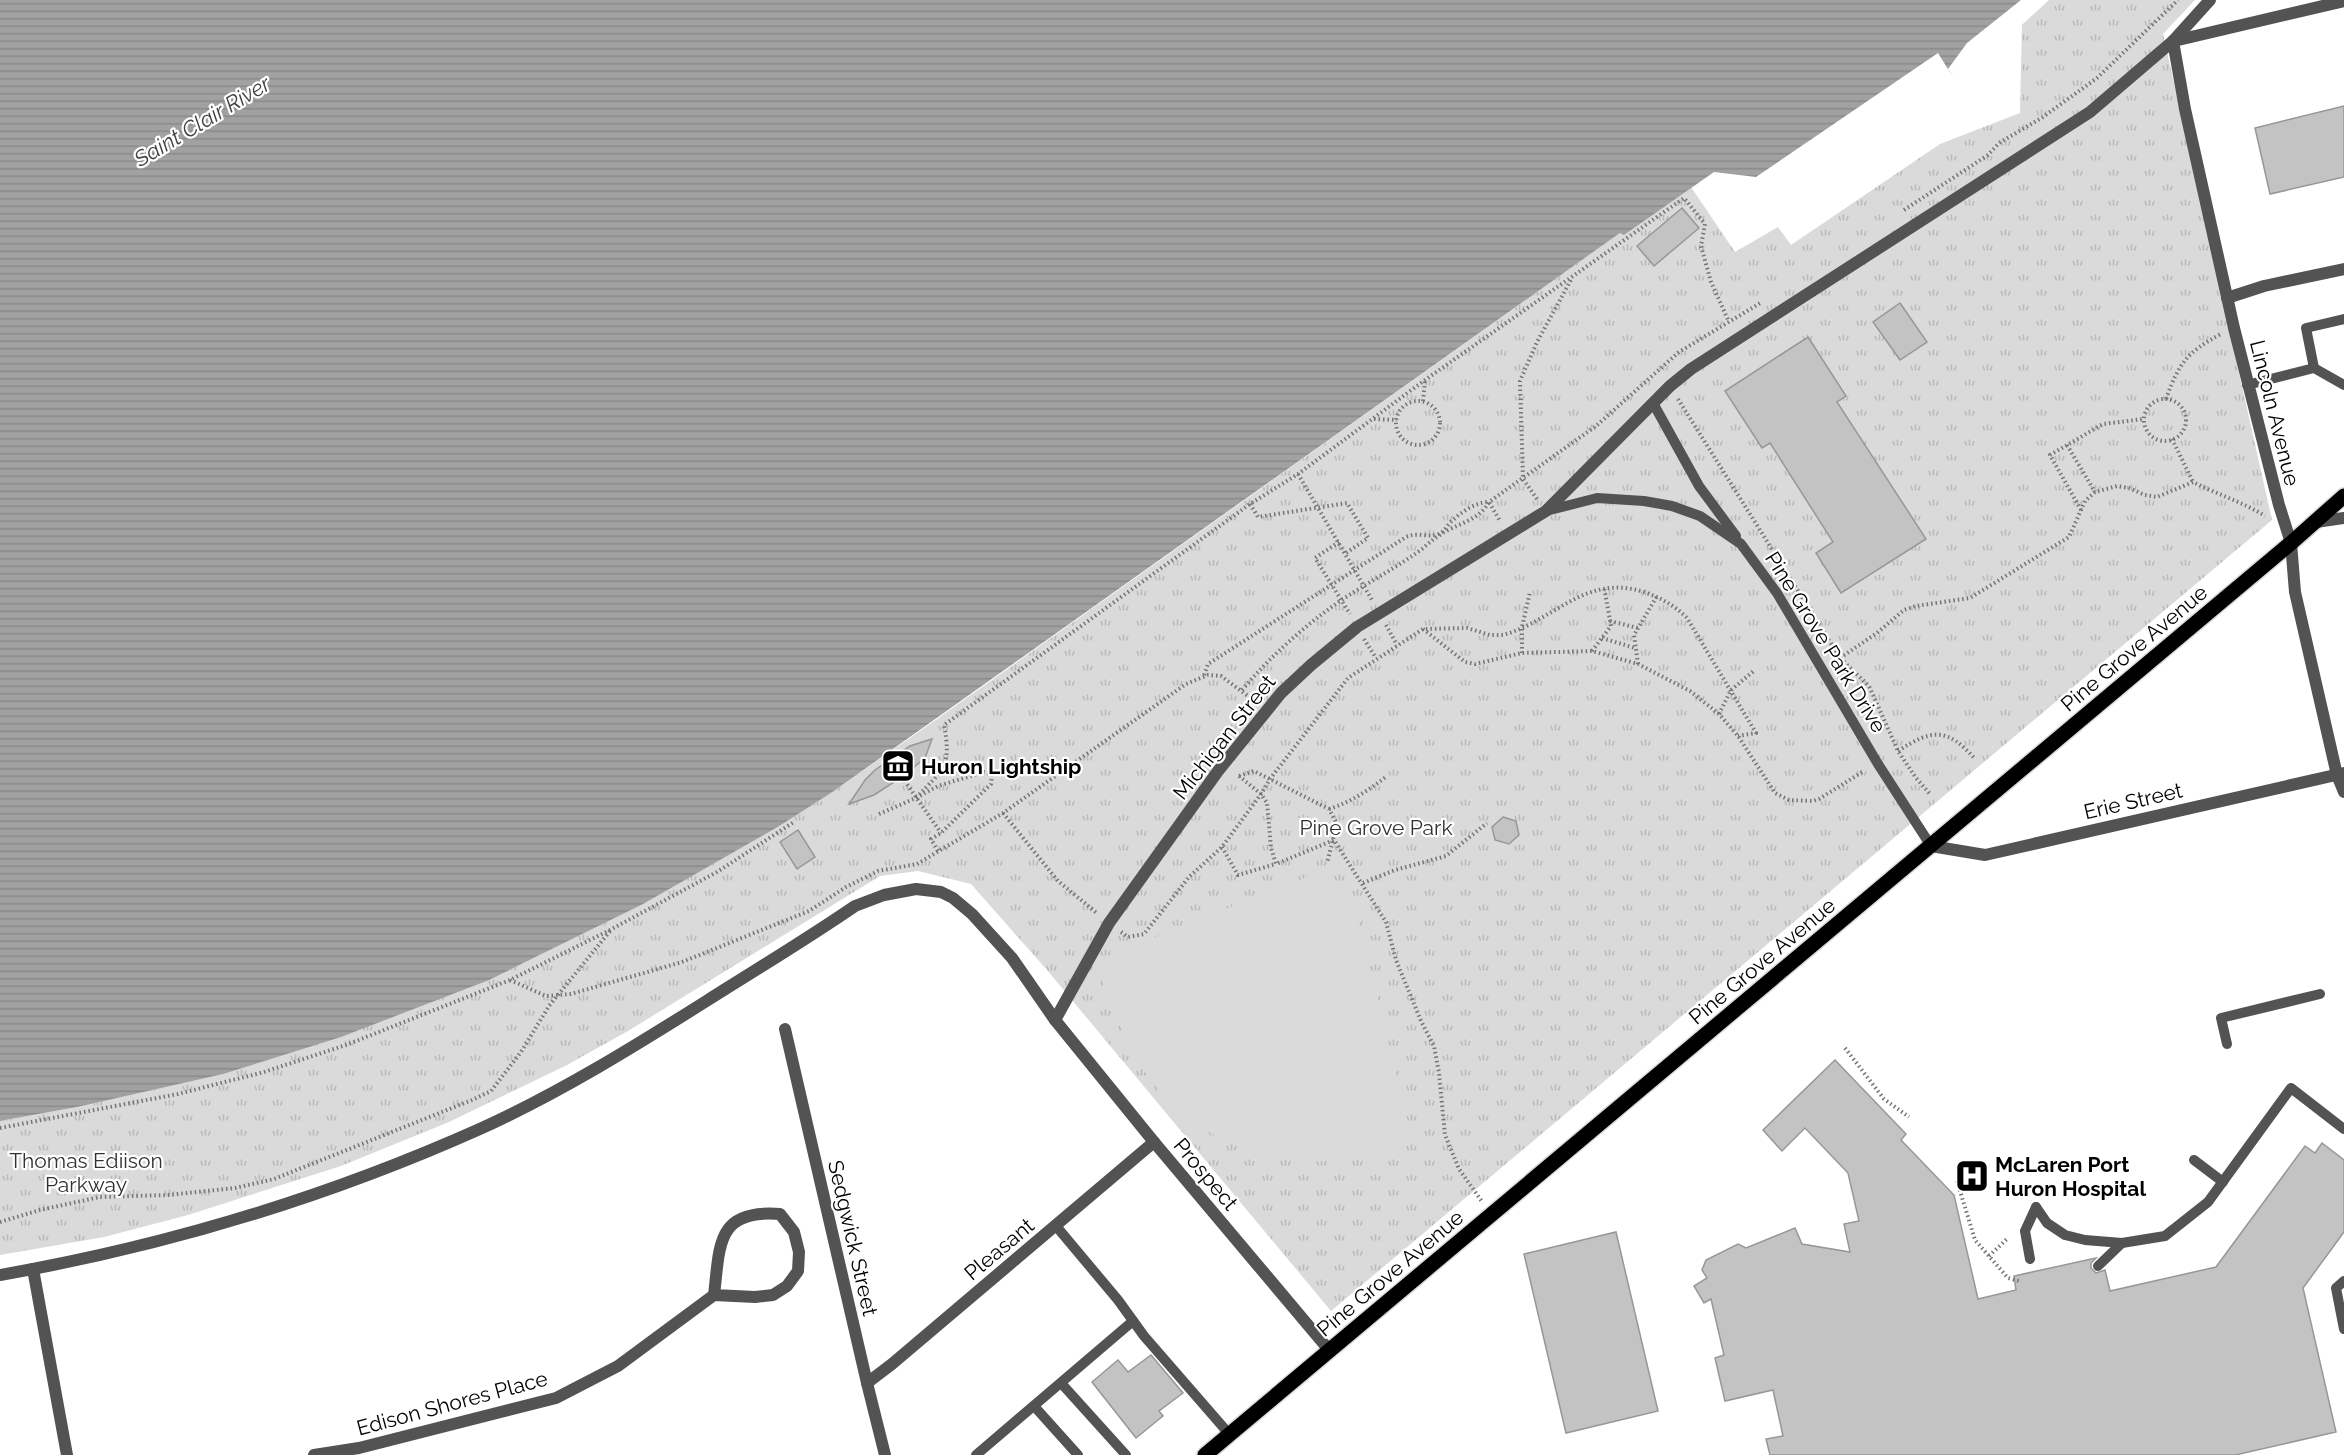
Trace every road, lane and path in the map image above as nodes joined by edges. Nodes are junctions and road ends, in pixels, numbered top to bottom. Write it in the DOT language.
graph roads {
  1 [pos="2178,0"];
  2 [pos="2210,0"];
  3 [pos="2344,1"];
  4 [pos="2169,9"];
  5 [pos="2173,41"];
  6 [pos="2344,269"];
  7 [pos="1573,277"];
  8 [pos="2227,298"];
  9 [pos="2344,319"];
  10 [pos="2234,328"];
  11 [pos="1738,340"];
  12 [pos="1663,366"];
  13 [pos="2314,368"];
  14 [pos="1425,380"];
  15 [pos="2247,385"];
  16 [pos="2344,385"];
  17 [pos="1670,386"];
  18 [pos="2166,399"];
  19 [pos="1423,401"];
  20 [pos="1653,402"];
  21 [pos="1373,419"];
  22 [pos="2144,419"];
  23 [pos="1397,420"];
  24 [pos="2172,439"];
  25 [pos="2067,445"];
  26 [pos="1298,474"];
  27 [pos="2193,482"];
  28 [pos="2095,492"];
  29 [pos="2344,496"];
  30 [pos="1250,504"];
  31 [pos="1318,507"];
  32 [pos="2081,510"];
  33 [pos="1546,511"];
  34 [pos="2266,516"];
  35 [pos="2344,518"];
  36 [pos="2316,522"];
  37 [pos="1508,534"];
  38 [pos="1339,542"];
  39 [pos="2291,543"];
  40 [pos="1741,544"];
  41 [pos="1346,554"];
  42 [pos="1355,569"];
  43 [pos="1331,584"];
  44 [pos="1604,587"];
  45 [pos="1530,592"];
  46 [pos="1657,596"];
  47 [pos="1342,600"];
  48 [pos="1379,613"];
  49 [pos="1610,621"];
  50 [pos="1522,627"];
  51 [pos="1638,628"];
  52 [pos="1423,629"];
  53 [pos="1602,638"];
  54 [pos="1397,645"];
  55 [pos="1635,648"];
  56 [pos="1592,651"];
  57 [pos="1522,653"];
  58 [pos="1840,658"];
  59 [pos="1638,663"];
  60 [pos="1755,670"];
  61 [pos="1203,677"];
  62 [pos="1242,690"];
  63 [pos="1731,690"];
  64 [pos="1719,714"];
  65 [pos="1738,736"];
  66 [pos="1898,751"];
  67 [pos="1975,759"];
  68 [pos="1218,771"];
  69 [pos="1864,771"];
  70 [pos="2341,774"];
  71 [pos="1239,776"];
  72 [pos="1387,776"];
  73 [pos="902,777"];
  74 [pos="1270,778"];
  75 [pos="2344,792"];
  76 [pos="1261,794"];
  77 [pos="1930,794"];
  78 [pos="916,798"];
  79 [pos="1329,809"];
  80 [pos="1003,813"];
  81 [pos="879,814"];
  82 [pos="794,822"];
  83 [pos="1487,823"];
  84 [pos="941,833"];
  85 [pos="1334,840"];
  86 [pos="1931,846"];
  87 [pos="1222,847"];
  88 [pos="938,851"];
  89 [pos="1327,863"];
  90 [pos="1276,864"];
  91 [pos="1363,883"];
  92 [pos="1109,923"];
  93 [pos="610,930"];
  94 [pos="510,980"];
  95 [pos="2320,994"];
  96 [pos="559,995"];
  97 [pos="1055,1020"];
  98 [pos="786,1029"];
  99 [pos="2226,1044"];
  100 [pos="1845,1048"];
  101 [pos="1909,1117"];
  102 [pos="0,1128"];
  103 [pos="2344,1129"];
  104 [pos="1154,1142"];
  105 [pos="2194,1160"];
  106 [pos="1957,1181"];
  107 [pos="2223,1182"];
  108 [pos="1492,1216"];
  109 [pos="0,1222"];
  110 [pos="1056,1226"];
  111 [pos="2008,1238"];
  112 [pos="2122,1243"];
  113 [pos="1989,1256"];
  114 [pos="2030,1258"];
  115 [pos="2098,1266"];
  116 [pos="33,1269"];
  117 [pos="0,1275"];
  118 [pos="2019,1281"];
  119 [pos="2344,1281"];
  120 [pos="714,1295"];
  121 [pos="1132,1321"];
  122 [pos="2344,1329"];
  123 [pos="1329,1350"];
  124 [pos="867,1383"];
  125 [pos="1060,1383"];
  126 [pos="1034,1406"];
  127 [pos="1230,1435"];
  128 [pos="68,1455"];
  129 [pos="314,1455"];
  130 [pos="885,1455"];
  131 [pos="976,1455"];
  132 [pos="1077,1455"];
  133 [pos="1126,1455"];
  134 [pos="1205,1455"];
  1 -- 4 [label="path"];
  2 -- 5 [label="street, Michigan Street"];
  3 -- 5 [label="street"];
  5 -- 8 [label="street, Lincoln Avenue"];
  5 -- 11 [label="street, Michigan Street"];
  6 -- 8 [label="street"];
  7 -- 11 [label="path"];
  7 -- 14 [label="path"];
  7 -- 33 [label="path"];
  8 -- 10 [label="street, Lincoln Avenue"];
  9 -- 13 [label="lane"];
  10 -- 15 [label="street, Lincoln Avenue"];
  10 -- 18 [label="path"];
  11 -- 17 [label="street, Michigan Street"];
  12 -- 17 [label="path"];
  13 -- 15 [label="lane"];
  13 -- 16 [label="lane"];
  14 -- 19 [label="path"];
  14 -- 21 [label="path"];
  15 -- 39 [label="street, Lincoln Avenue"];
  17 -- 20 [label="street, Michigan Street"];
  17 -- 58 [label="path"];
  18 -- 22 [label="path"];
  18 -- 24 [label="path"];
  19 -- 23 [label="path"];
  19 -- 23 [label="path"];
  20 -- 33 [label="street, Michigan Street"];
  20 -- 40 [label="lane"];
  21 -- 23 [label="path"];
  21 -- 26 [label="path"];
  22 -- 24 [label="path"];
  22 -- 25 [label="path"];
  24 -- 27 [label="path"];
  25 -- 28 [label="path"];
  25 -- 32 [label="path"];
  26 -- 30 [label="path"];
  26 -- 31 [label="path"];
  27 -- 28 [label="path"];
  27 -- 34 [label="path"];
  28 -- 32 [label="path"];
  29 -- 36 [label="main road, Pine Grove Avenue"];
  30 -- 31 [label="path"];
  30 -- 78 [label="path"];
  31 -- 38 [label="path"];
  31 -- 41 [label="path"];
  32 -- 58 [label="path"];
  33 -- 37 [label="street, Michigan Street"];
  33 -- 40 [label="lane, Pine Grove Park Drive"];
  35 -- 36 [label="street"];
  36 -- 39 [label="main road, Pine Grove Avenue"];
  37 -- 42 [label="path"];
  37 -- 48 [label="street, Michigan Street"];
  38 -- 41 [label="path"];
  38 -- 43 [label="path"];
  39 -- 70 [label="street, Lincoln Avenue"];
  39 -- 86 [label="main road, Pine Grove Avenue"];
  40 -- 86 [label="lane, Pine Grove Park Drive"];
  41 -- 42 [label="path"];
  42 -- 43 [label="path"];
  42 -- 48 [label="path"];
  43 -- 47 [label="path"];
  43 -- 61 [label="path"];
  44 -- 46 [label="path"];
  44 -- 49 [label="path"];
  44 -- 50 [label="path"];
  45 -- 50 [label="path"];
  46 -- 51 [label="path"];
  46 -- 63 [label="path"];
  48 -- 54 [label="path"];
  48 -- 68 [label="street, Michigan Street"];
  49 -- 51 [label="path"];
  49 -- 53 [label="path"];
  50 -- 52 [label="path"];
  50 -- 57 [label="path"];
  51 -- 55 [label="path"];
  52 -- 54 [label="path"];
  52 -- 57 [label="path"];
  53 -- 55 [label="path"];
  53 -- 56 [label="path"];
  54 -- 74 [label="path"];
  55 -- 59 [label="path"];
  56 -- 57 [label="path"];
  56 -- 59 [label="path"];
  58 -- 66 [label="path"];
  59 -- 64 [label="path"];
  60 -- 63 [label="path"];
  61 -- 62 [label="path"];
  61 -- 80 [label="path"];
  63 -- 64 [label="path"];
  63 -- 65 [label="path"];
  64 -- 65 [label="path"];
  65 -- 69 [label="path"];
  66 -- 67 [label="path"];
  66 -- 77 [label="path"];
  68 -- 71 [label="path"];
  68 -- 92 [label="street, Michigan Street"];
  70 -- 75 [label="street, Lincoln Avenue"];
  70 -- 86 [label="street, Erie Street"];
  71 -- 74 [label="path"];
  71 -- 76 [label="path"];
  72 -- 79 [label="path"];
  73 -- 78 [label="path"];
  74 -- 76 [label="path"];
  74 -- 79 [label="path"];
  76 -- 87 [label="path"];
  76 -- 90 [label="path"];
  78 -- 81 [label="path"];
  78 -- 84 [label="path"];
  78 -- 84 [label="path"];
  79 -- 85 [label="path"];
  80 -- 88 [label="path"];
  80 -- 92 [label="path"];
  82 -- 93 [label="path"];
  83 -- 91 [label="path"];
  84 -- 88 [label="path"];
  85 -- 89 [label="path"];
  85 -- 90 [label="path"];
  85 -- 91 [label="path"];
  86 -- 108 [label="main road, Pine Grove Avenue"];
  87 -- 90 [label="path"];
  87 -- 92 [label="path"];
  88 -- 96 [label="path"];
  91 -- 108 [label="path"];
  92 -- 97 [label="street, Michigan Street"];
  93 -- 94 [label="path"];
  93 -- 96 [label="path"];
  94 -- 96 [label="path"];
  94 -- 102 [label="path"];
  95 -- 99 [label="lane"];
  96 -- 109 [label="path"];
  97 -- 104 [label="street, Prospect"];
  97 -- 116 [label="street, Prospect"];
  98 -- 124 [label="street, Sedgwick Street"];
  100 -- 101 [label="path"];
  103 -- 107 [label="lane"];
  104 -- 110 [label="street, Pleasant"];
  104 -- 123 [label="street, Prospect"];
  105 -- 107 [label="lane"];
  106 -- 113 [label="path"];
  107 -- 112 [label="lane"];
  108 -- 123 [label="main road, Pine Grove Avenue"];
  110 -- 121 [label="lane"];
  110 -- 124 [label="street, Pleasant"];
  111 -- 113 [label="path"];
  112 -- 114 [label="lane"];
  112 -- 115 [label="lane"];
  113 -- 118 [label="path"];
  116 -- 117 [label="street"];
  116 -- 128 [label="street"];
  119 -- 122 [label="lane"];
  120 -- 120 [label="street"];
  120 -- 129 [label="street, Edison Shores Place"];
  121 -- 125 [label="lane"];
  121 -- 127 [label="lane"];
  123 -- 127 [label="main road, Pine Grove Avenue"];
  124 -- 130 [label="street, Sedgwick Street"];
  125 -- 126 [label="lane"];
  125 -- 133 [label="lane"];
  126 -- 131 [label="lane"];
  126 -- 132 [label="lane"];
  127 -- 134 [label="main road, Pine Grove Avenue"];
}
